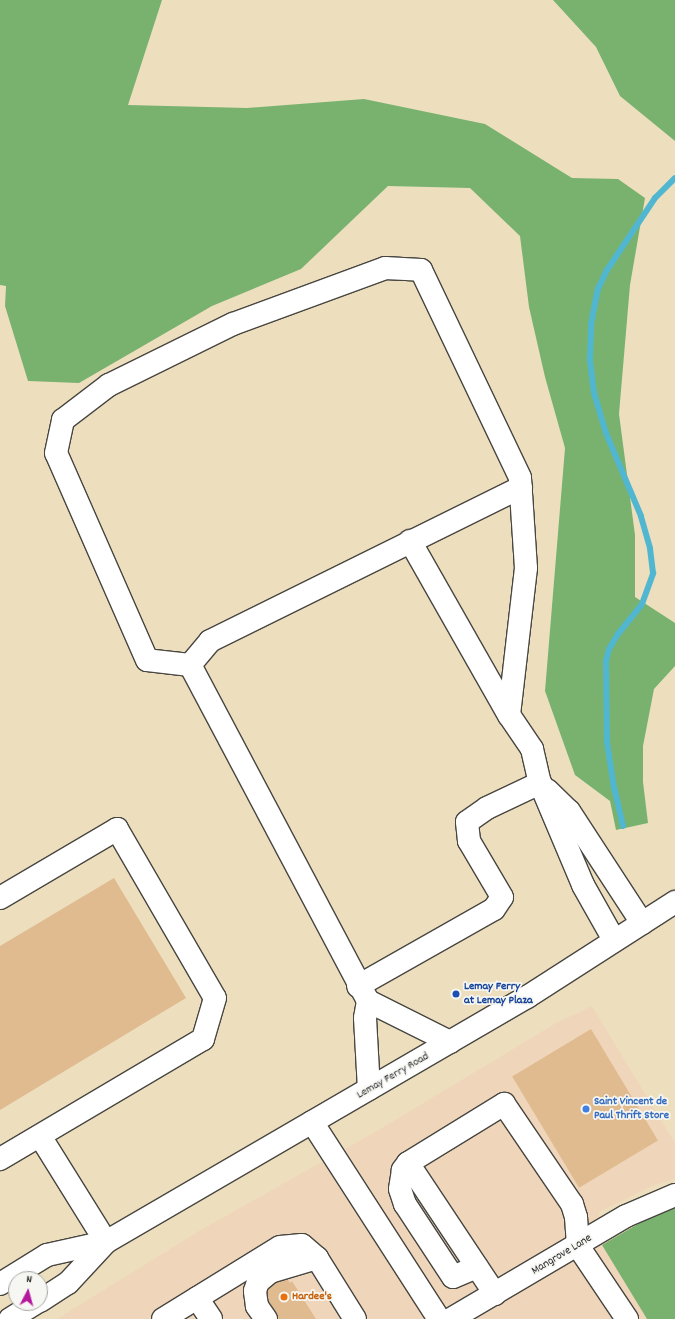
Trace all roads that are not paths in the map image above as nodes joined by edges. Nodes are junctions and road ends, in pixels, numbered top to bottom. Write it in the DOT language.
graph roads {
  1 [pos="521,486"];
  2 [pos="410,541"];
  3 [pos="190,665"];
  4 [pos="509,715"];
  5 [pos="540,783"];
  6 [pos="0,898"];
  7 [pos="675,902"];
  8 [pos="642,923"];
  9 [pos="614,940"];
  10 [pos="363,993"];
  11 [pos="450,1042"];
  12 [pos="369,1089"];
  13 [pos="312,1122"];
  14 [pos="40,1136"];
  15 [pos="0,1159"];
  16 [pos="675,1195"];
  17 [pos="106,1242"];
  18 [pos="578,1246"];
  19 [pos="317,1258"];
  20 [pos="0,1284"];
  21 [pos="495,1294"];
  22 [pos="48,1296"];
  23 [pos="197,1298"];
  24 [pos="23,1311"];
  25 [pos="10,1319"];
  26 [pos="164,1319"];
  27 [pos="211,1319"];
  28 [pos="266,1319"];
  29 [pos="354,1319"];
  30 [pos="439,1319"];
  31 [pos="451,1319"];
  32 [pos="627,1319"];
  1 -- 2 [label="main road"];
  1 -- 3 [label="main road"];
  1 -- 4 [label="main road"];
  2 -- 3 [label="main road"];
  2 -- 4 [label="main road"];
  3 -- 10 [label="main road"];
  4 -- 5 [label="main road"];
  5 -- 8 [label="main road"];
  5 -- 9 [label="main road"];
  5 -- 10 [label="main road"];
  6 -- 14 [label="main road"];
  7 -- 8 [label="main road, Lemay Ferry Road"];
  8 -- 9 [label="main road, Lemay Ferry Road"];
  9 -- 11 [label="main road, Lemay Ferry Road"];
  10 -- 11 [label="main road"];
  10 -- 12 [label="main road"];
  11 -- 12 [label="main road, Lemay Ferry Road"];
  12 -- 13 [label="main road, Lemay Ferry Road"];
  13 -- 17 [label="main road, Lemay Ferry Road"];
  13 -- 30 [label="main road"];
  14 -- 15 [label="main road"];
  14 -- 17 [label="main road"];
  16 -- 18 [label="main road, Mangrove Lane"];
  17 -- 20 [label="main road, Lemay Ferry Road"];
  17 -- 22 [label="main road, Lemay Ferry Road"];
  18 -- 21 [label="main road, Mangrove Lane"];
  18 -- 21 [label="main road"];
  18 -- 32 [label="main road"];
  19 -- 23 [label="main road"];
  19 -- 28 [label="main road"];
  19 -- 29 [label="main road"];
  21 -- 31 [label="main road, Mangrove Lane"];
  23 -- 26 [label="main road"];
  23 -- 27 [label="main road"];
  24 -- 25 [label="main road"];
}
